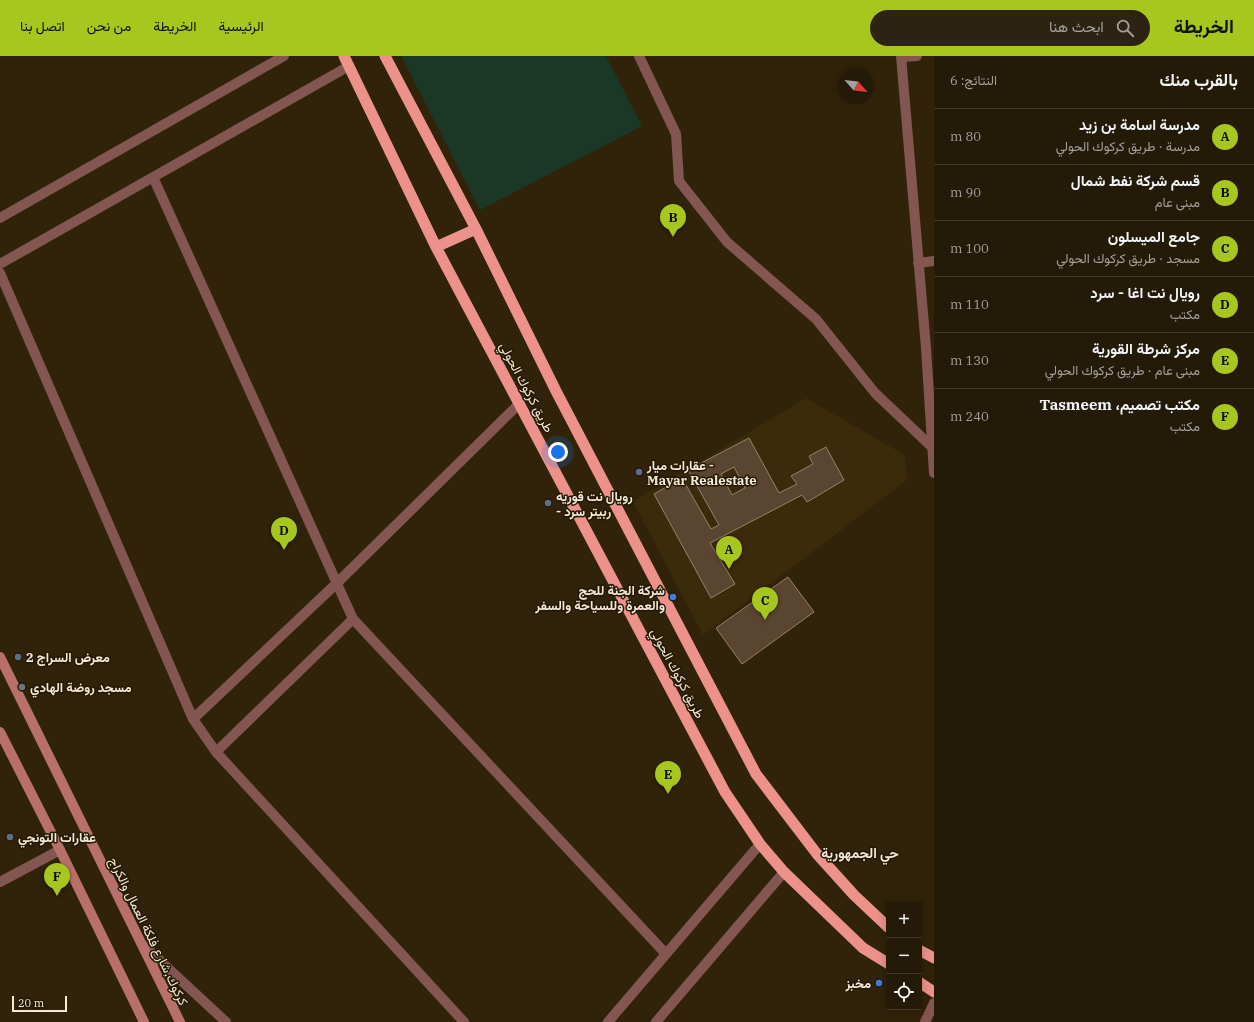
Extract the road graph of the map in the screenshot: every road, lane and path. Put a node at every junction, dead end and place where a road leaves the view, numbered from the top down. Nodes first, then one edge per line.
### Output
1 (284, 56) edge
2 (385, 56) edge
3 (639, 56) edge
4 (917, 56) edge
5 (902, 57) edge
6 (347, 61) edge
7 (153, 177) junction
8 (0, 218) edge
9 (476, 229) junction
10 (436, 247) junction
11 (934, 261) edge
12 (918, 263) junction
13 (0, 264) edge
14 (0, 273) edge
15 (520, 402) junction
16 (932, 447) junction
17 (934, 473) edge
18 (337, 583) junction
19 (353, 619) junction
20 (0, 657) edge
21 (193, 719) junction
22 (0, 732) edge
23 (216, 752) junction
24 (760, 844) junction
25 (60, 850) junction
26 (784, 872) junction
27 (0, 882) edge
28 (886, 925) edge
29 (141, 943) junction
30 (922, 952) edge
31 (666, 954) junction
32 (934, 958) edge
33 (886, 962) edge
34 (922, 984) edge
35 (934, 992) edge
36 (934, 1003) edge
37 (144, 1022) edge
38 (180, 1022) edge
39 (226, 1022) edge
40 (464, 1022) edge
41 (608, 1022) edge
42 (656, 1022) edge
43 (925, 1022) edge

1 - 8 street
2 - 9 highway, طريق كركوك الحولي
3 - 16 street
4 - 5 street
5 - 12 street
6 - 7 street
6 - 10 highway, طريق كركوك الحولي
7 - 13 street
7 - 18 street
9 - 10 highway
9 - 28 highway, طريق كركوك الحولي
10 - 15 highway, طريق كركوك الحولي
11 - 12 street
12 - 16 street
14 - 21 street
15 - 18 street
15 - 24 highway, طريق كركوك الحولي
16 - 17 street
18 - 19 street
18 - 21 street
19 - 23 street
19 - 31 street
20 - 29 main road, كركوك,شارع فلكة العمال والكراج
21 - 23 street
22 - 25 main road
23 - 40 street
24 - 26 highway, طريق كركوك الحولي
24 - 31 street
25 - 27 street
25 - 37 main road
26 - 33 highway, طريق كركوك الحولي
26 - 42 street
29 - 38 main road, كركوك,شارع فلكة العمال والكراج
29 - 39 street
30 - 32 highway
31 - 41 street
34 - 35 highway
36 - 43 street

